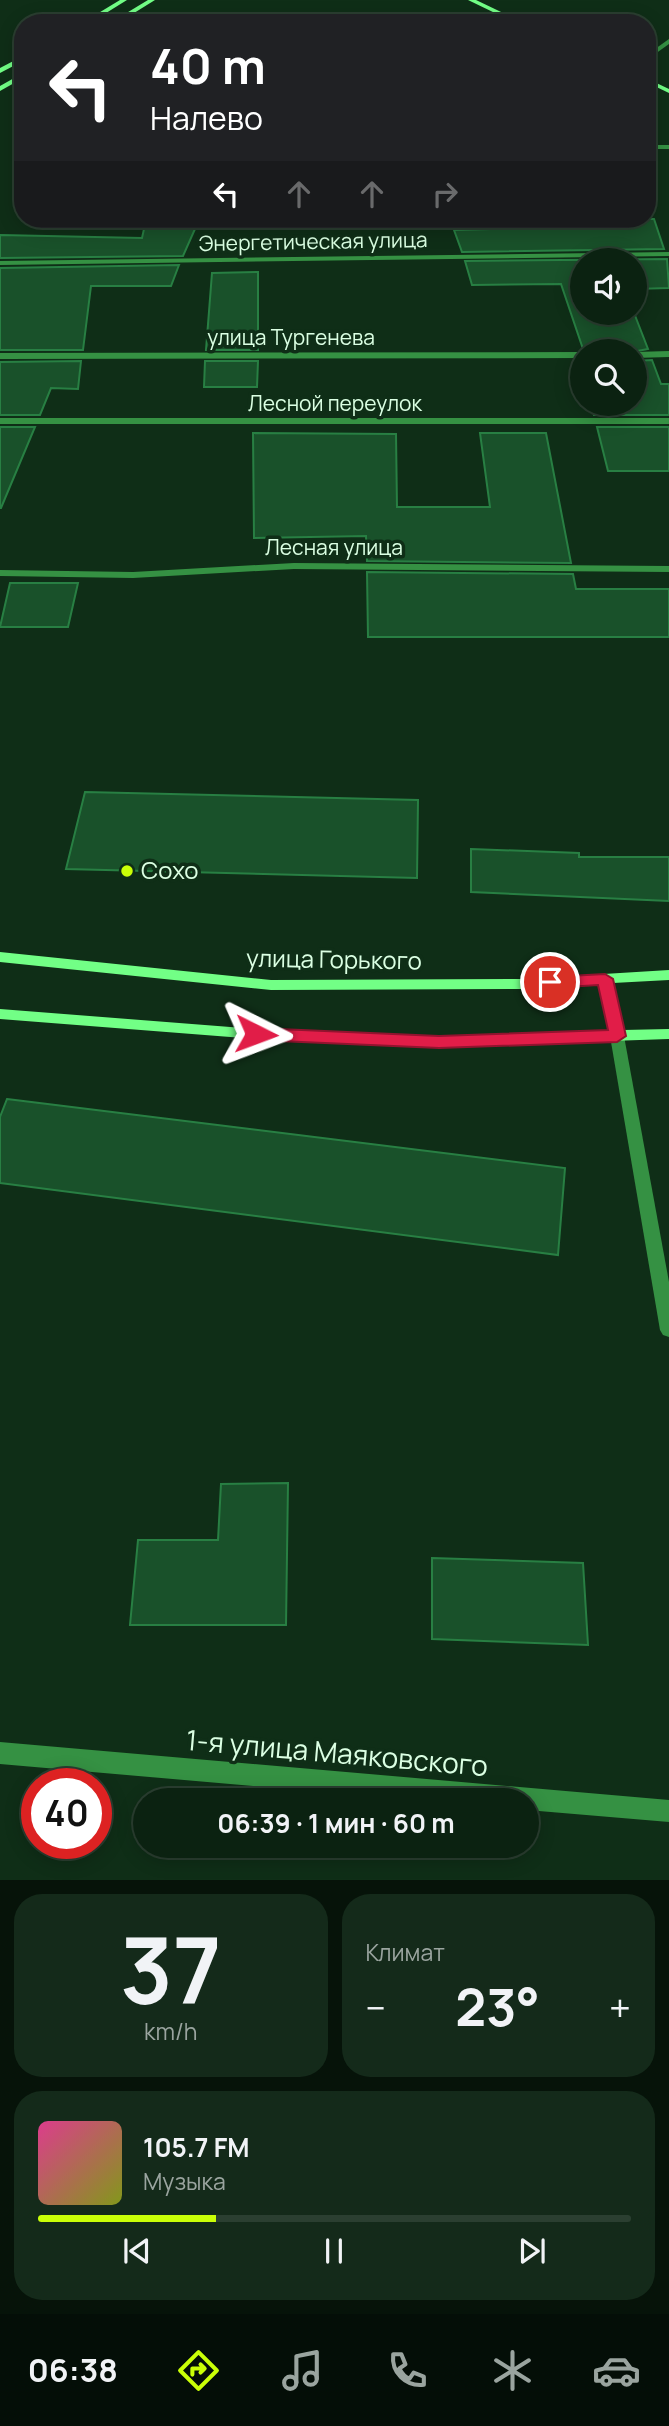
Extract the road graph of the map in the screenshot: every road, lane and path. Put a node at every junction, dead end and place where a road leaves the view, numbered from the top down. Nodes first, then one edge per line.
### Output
1 (124, 0) edge
2 (152, 0) edge
3 (471, 0) edge
4 (100, 14) edge
5 (128, 14) edge
6 (501, 14) edge
7 (669, 254) edge
8 (0, 263) edge
9 (669, 354) edge
10 (570, 355) edge
11 (647, 355) edge
12 (0, 356) edge
13 (0, 421) edge
14 (669, 421) edge
15 (669, 569) edge
16 (0, 573) edge
17 (0, 957) edge
18 (669, 975) edge
19 (605, 979) junction
20 (0, 1014) edge
21 (669, 1034) edge
22 (617, 1036) junction
23 (669, 1330) edge
24 (0, 1753) edge
25 (669, 1811) edge

1 - 4 street
2 - 5 street
3 - 6 street
7 - 8 street, Энергетическая улица
9 - 11 street
10 - 12 street, улица Тургенева
13 - 14 street, Лесной переулок
15 - 16 street, Лесная улица
17 - 19 street, улица Горького
18 - 19 street, улица Горького
19 - 22 street
20 - 22 street
21 - 22 street
22 - 23 street
24 - 25 street, 1-я улица Маяковского

